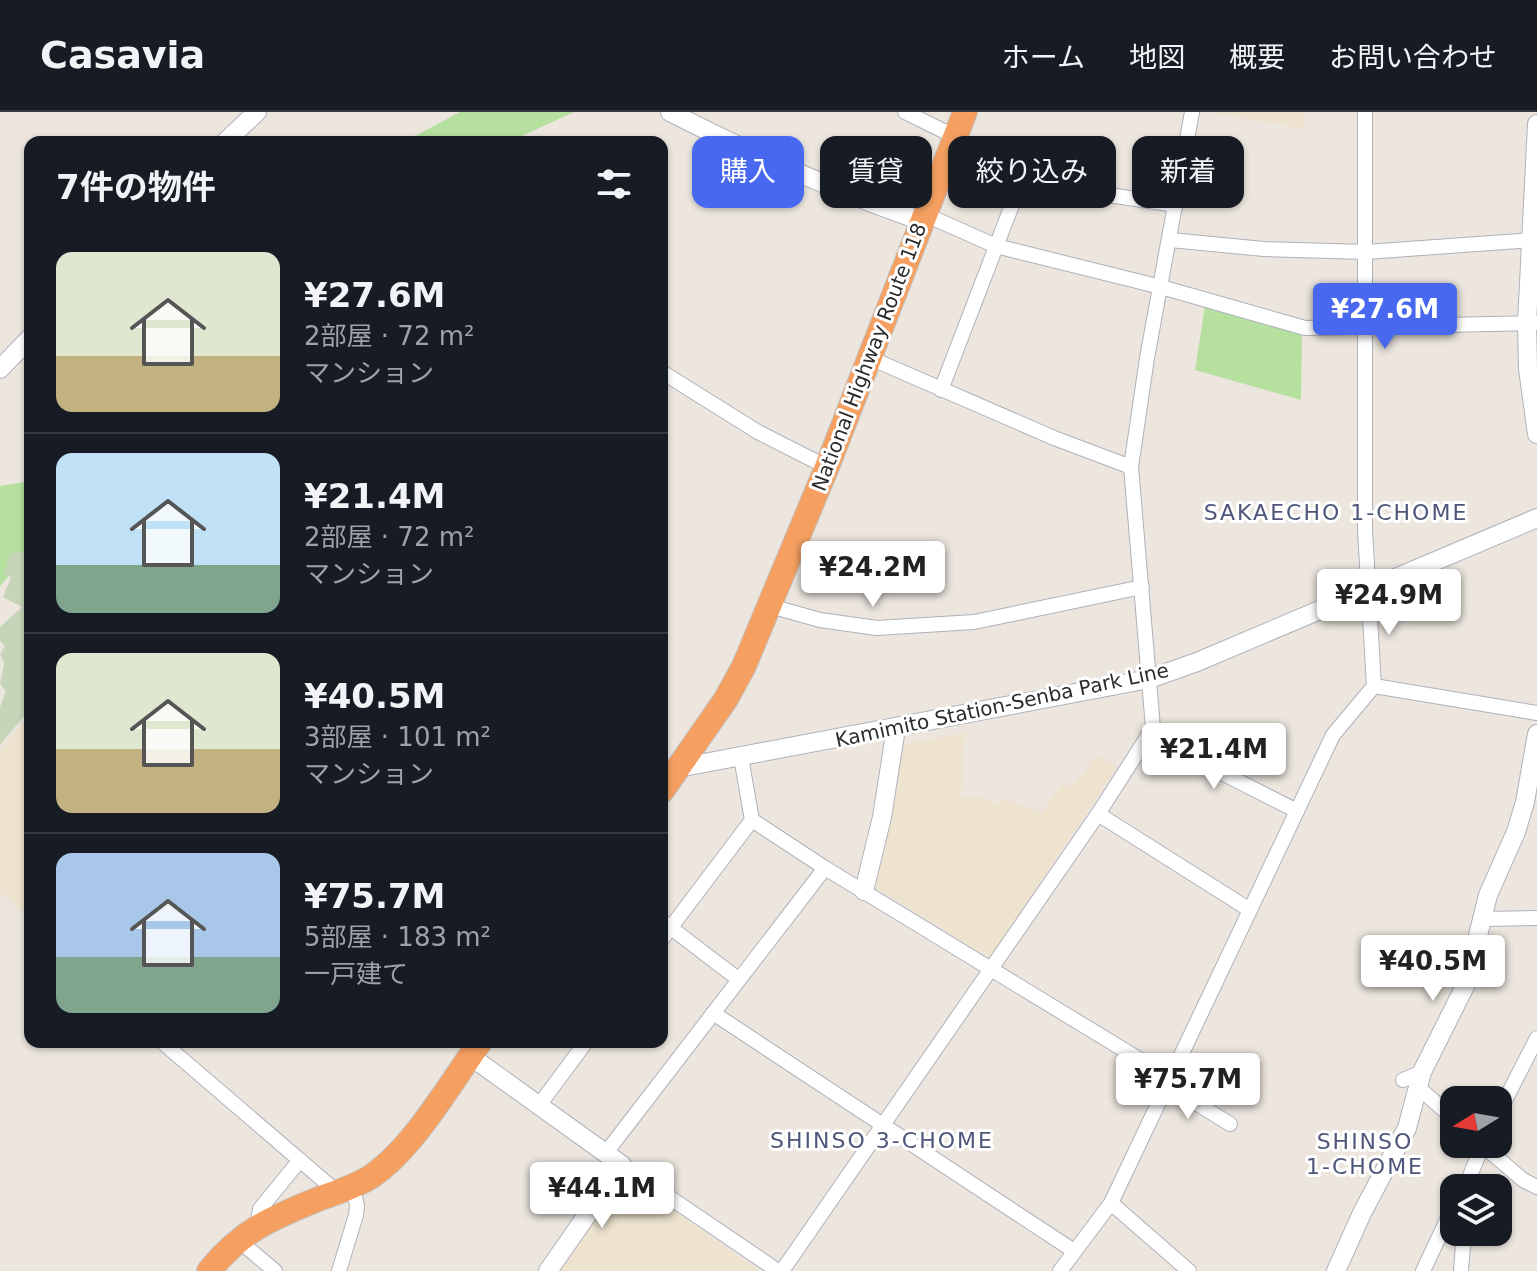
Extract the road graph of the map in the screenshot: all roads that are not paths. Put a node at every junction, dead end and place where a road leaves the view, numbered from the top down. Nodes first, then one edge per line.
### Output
1 (257, 112) edge
2 (670, 112) edge
3 (905, 112) edge
4 (965, 112) edge
5 (1192, 112) edge
6 (1365, 112) edge
7 (1537, 124) edge
8 (231, 136) edge
9 (956, 136) edge
10 (1188, 136) edge
11 (948, 140) edge
12 (948, 156) edge
13 (1536, 158) edge
14 (1011, 208) edge
15 (1175, 208) edge
16 (924, 218) junction
17 (1170, 240) junction
18 (1532, 240) junction
19 (996, 246) junction
20 (1366, 252) junction
21 (1161, 287) junction
22 (1532, 323) edge
23 (1366, 326) junction
24 (24, 344) edge
25 (870, 358) junction
26 (0, 369) edge
27 (668, 376) edge
28 (941, 390) junction
29 (1537, 434) edge
30 (827, 467) junction
31 (1131, 467) junction
32 (1537, 518) edge
33 (1142, 587) junction
34 (1368, 589) junction
35 (770, 606) junction
36 (1149, 679) junction
37 (1374, 686) junction
38 (1537, 713) edge
39 (896, 728) junction
40 (1537, 734) edge
41 (1149, 736) junction
42 (741, 757) junction
43 (678, 768) junction
44 (668, 782) edge
45 (1297, 811) junction
46 (1098, 814) junction
47 (752, 820) junction
48 (825, 868) junction
49 (864, 891) junction
50 (1250, 910) junction
51 (1537, 918) edge
52 (1480, 919) junction
53 (668, 925) edge
54 (668, 931) edge
55 (992, 969) junction
56 (738, 979) junction
57 (713, 1013) junction
58 (1537, 1038) edge
59 (169, 1048) edge
60 (582, 1048) edge
61 (475, 1049) edge
62 (1415, 1080) junction
63 (1168, 1082) junction
64 (1512, 1087) edge
65 (540, 1104) junction
66 (1440, 1105) edge
67 (1230, 1124) dead end
68 (884, 1126) junction
69 (605, 1154) junction
70 (1498, 1158) edge
71 (300, 1160) junction
72 (622, 1165) junction
73 (1537, 1187) edge
74 (344, 1189) junction
75 (1111, 1203) junction
76 (248, 1233) junction
77 (1440, 1235) edge
78 (1463, 1246) edge
79 (1074, 1251) junction
80 (209, 1271) edge
81 (275, 1271) edge
82 (339, 1271) edge
83 (548, 1271) edge
84 (780, 1271) edge
85 (1060, 1271) edge
86 (1189, 1271) edge
87 (1336, 1271) edge
88 (1423, 1271) edge
89 (1461, 1271) edge

1 - 8 street
2 - 16 street
3 - 11 street
4 - 9 highway, National Highway Route 118
5 - 10 street
6 - 20 street
7 - 13 street
12 - 16 highway, National Highway Route 118
13 - 18 street
14 - 19 street
15 - 17 street
16 - 19 street
16 - 25 highway, National Highway Route 118
17 - 20 street
17 - 21 street
18 - 20 street
18 - 22 street
19 - 21 street
19 - 28 street
20 - 23 street
21 - 23 street
21 - 31 street
22 - 23 street
22 - 29 street
23 - 34 street
24 - 26 street
25 - 28 street
25 - 30 highway, National Highway Route 118
27 - 30 street
28 - 31 street
30 - 35 highway, National Highway Route 118
31 - 33 street
32 - 34 street, Kamimito Station-Senba Park Line
33 - 35 street
33 - 36 street
34 - 36 street, Kamimito Station-Senba Park Line
34 - 37 street
35 - 43 highway, National Highway Route 118
36 - 39 street, Kamimito Station-Senba Park Line
36 - 41 street
37 - 38 street
37 - 45 street
39 - 42 street, Kamimito Station-Senba Park Line
39 - 49 street
40 - 52 street
41 - 45 street
41 - 46 street
42 - 43 street, Kamimito Station-Senba Park Line
42 - 47 street
43 - 44 highway, National Highway Route 118
45 - 50 street
46 - 50 street
46 - 55 street
47 - 48 street
47 - 53 street
48 - 49 street
48 - 56 street
49 - 55 street
50 - 63 street
51 - 52 street
52 - 62 street
54 - 56 street
55 - 63 street
55 - 68 street
56 - 57 street
57 - 68 street
57 - 69 street
58 - 64 street
59 - 71 street
60 - 65 street
61 - 65 street
61 - 74 highway
62 - 66 street
62 - 87 street
63 - 67 street
63 - 75 street
65 - 69 street
68 - 79 street
68 - 84 street
69 - 72 street
70 - 73 street
71 - 74 street
71 - 76 street
72 - 83 street
72 - 84 street
74 - 76 highway
74 - 82 street
75 - 79 street
75 - 86 street
76 - 80 highway
76 - 81 street
77 - 88 street
78 - 89 street
79 - 85 street

